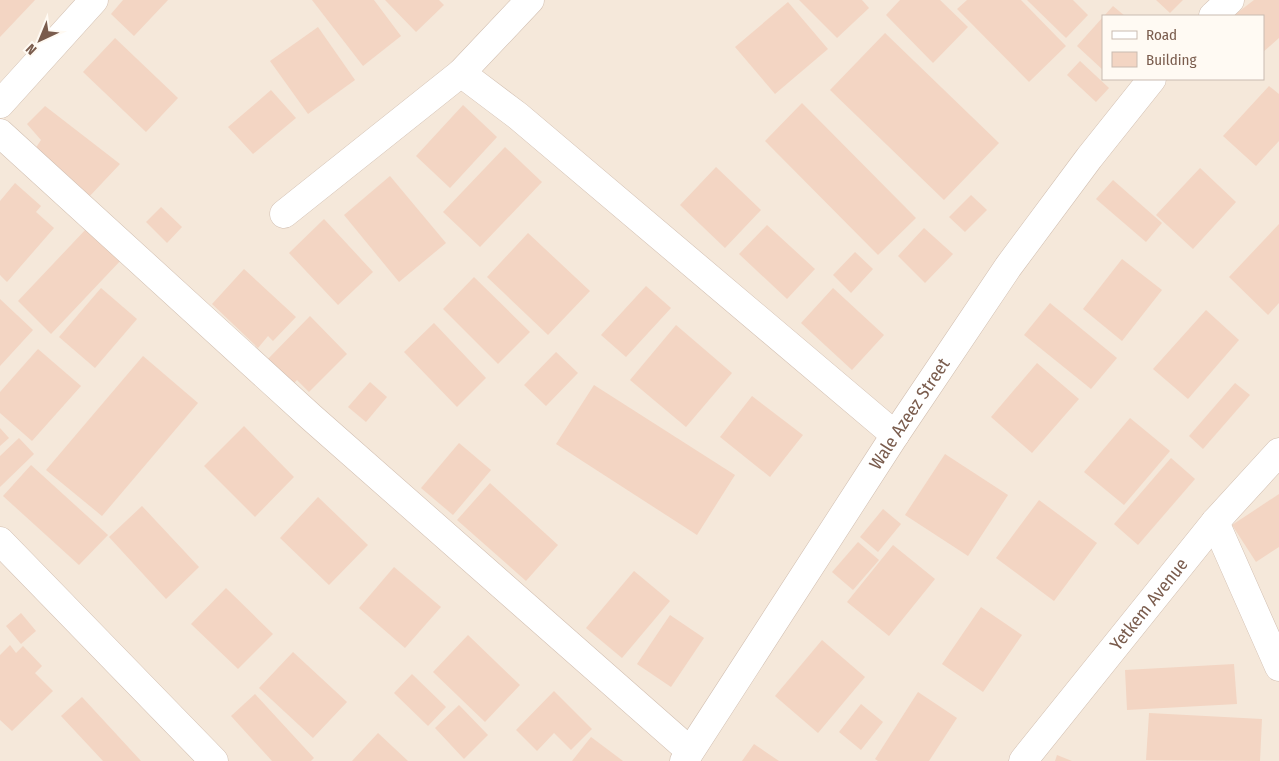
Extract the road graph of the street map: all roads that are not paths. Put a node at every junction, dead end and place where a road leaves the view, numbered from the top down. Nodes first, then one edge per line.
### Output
1 (94, 0) edge
2 (530, 0) edge
3 (1230, 0) edge
4 (1214, 15) edge
5 (461, 73) junction
6 (1151, 80) edge
7 (0, 104) edge
8 (0, 133) edge
9 (284, 214) dead end
10 (895, 436) junction
11 (1279, 452) edge
12 (1215, 522) junction
13 (0, 542) edge
14 (1279, 666) edge
15 (687, 756) edge
16 (214, 761) edge
17 (1023, 761) edge

1 - 7 street
2 - 5 street
3 - 4 street
5 - 9 street
5 - 10 street
6 - 10 street, Wale Azeez Street
8 - 15 street
10 - 15 street, Wale Azeez Street
11 - 12 street, Yetkem Avenue
12 - 14 street
12 - 17 street, Yetkem Avenue
13 - 16 street

